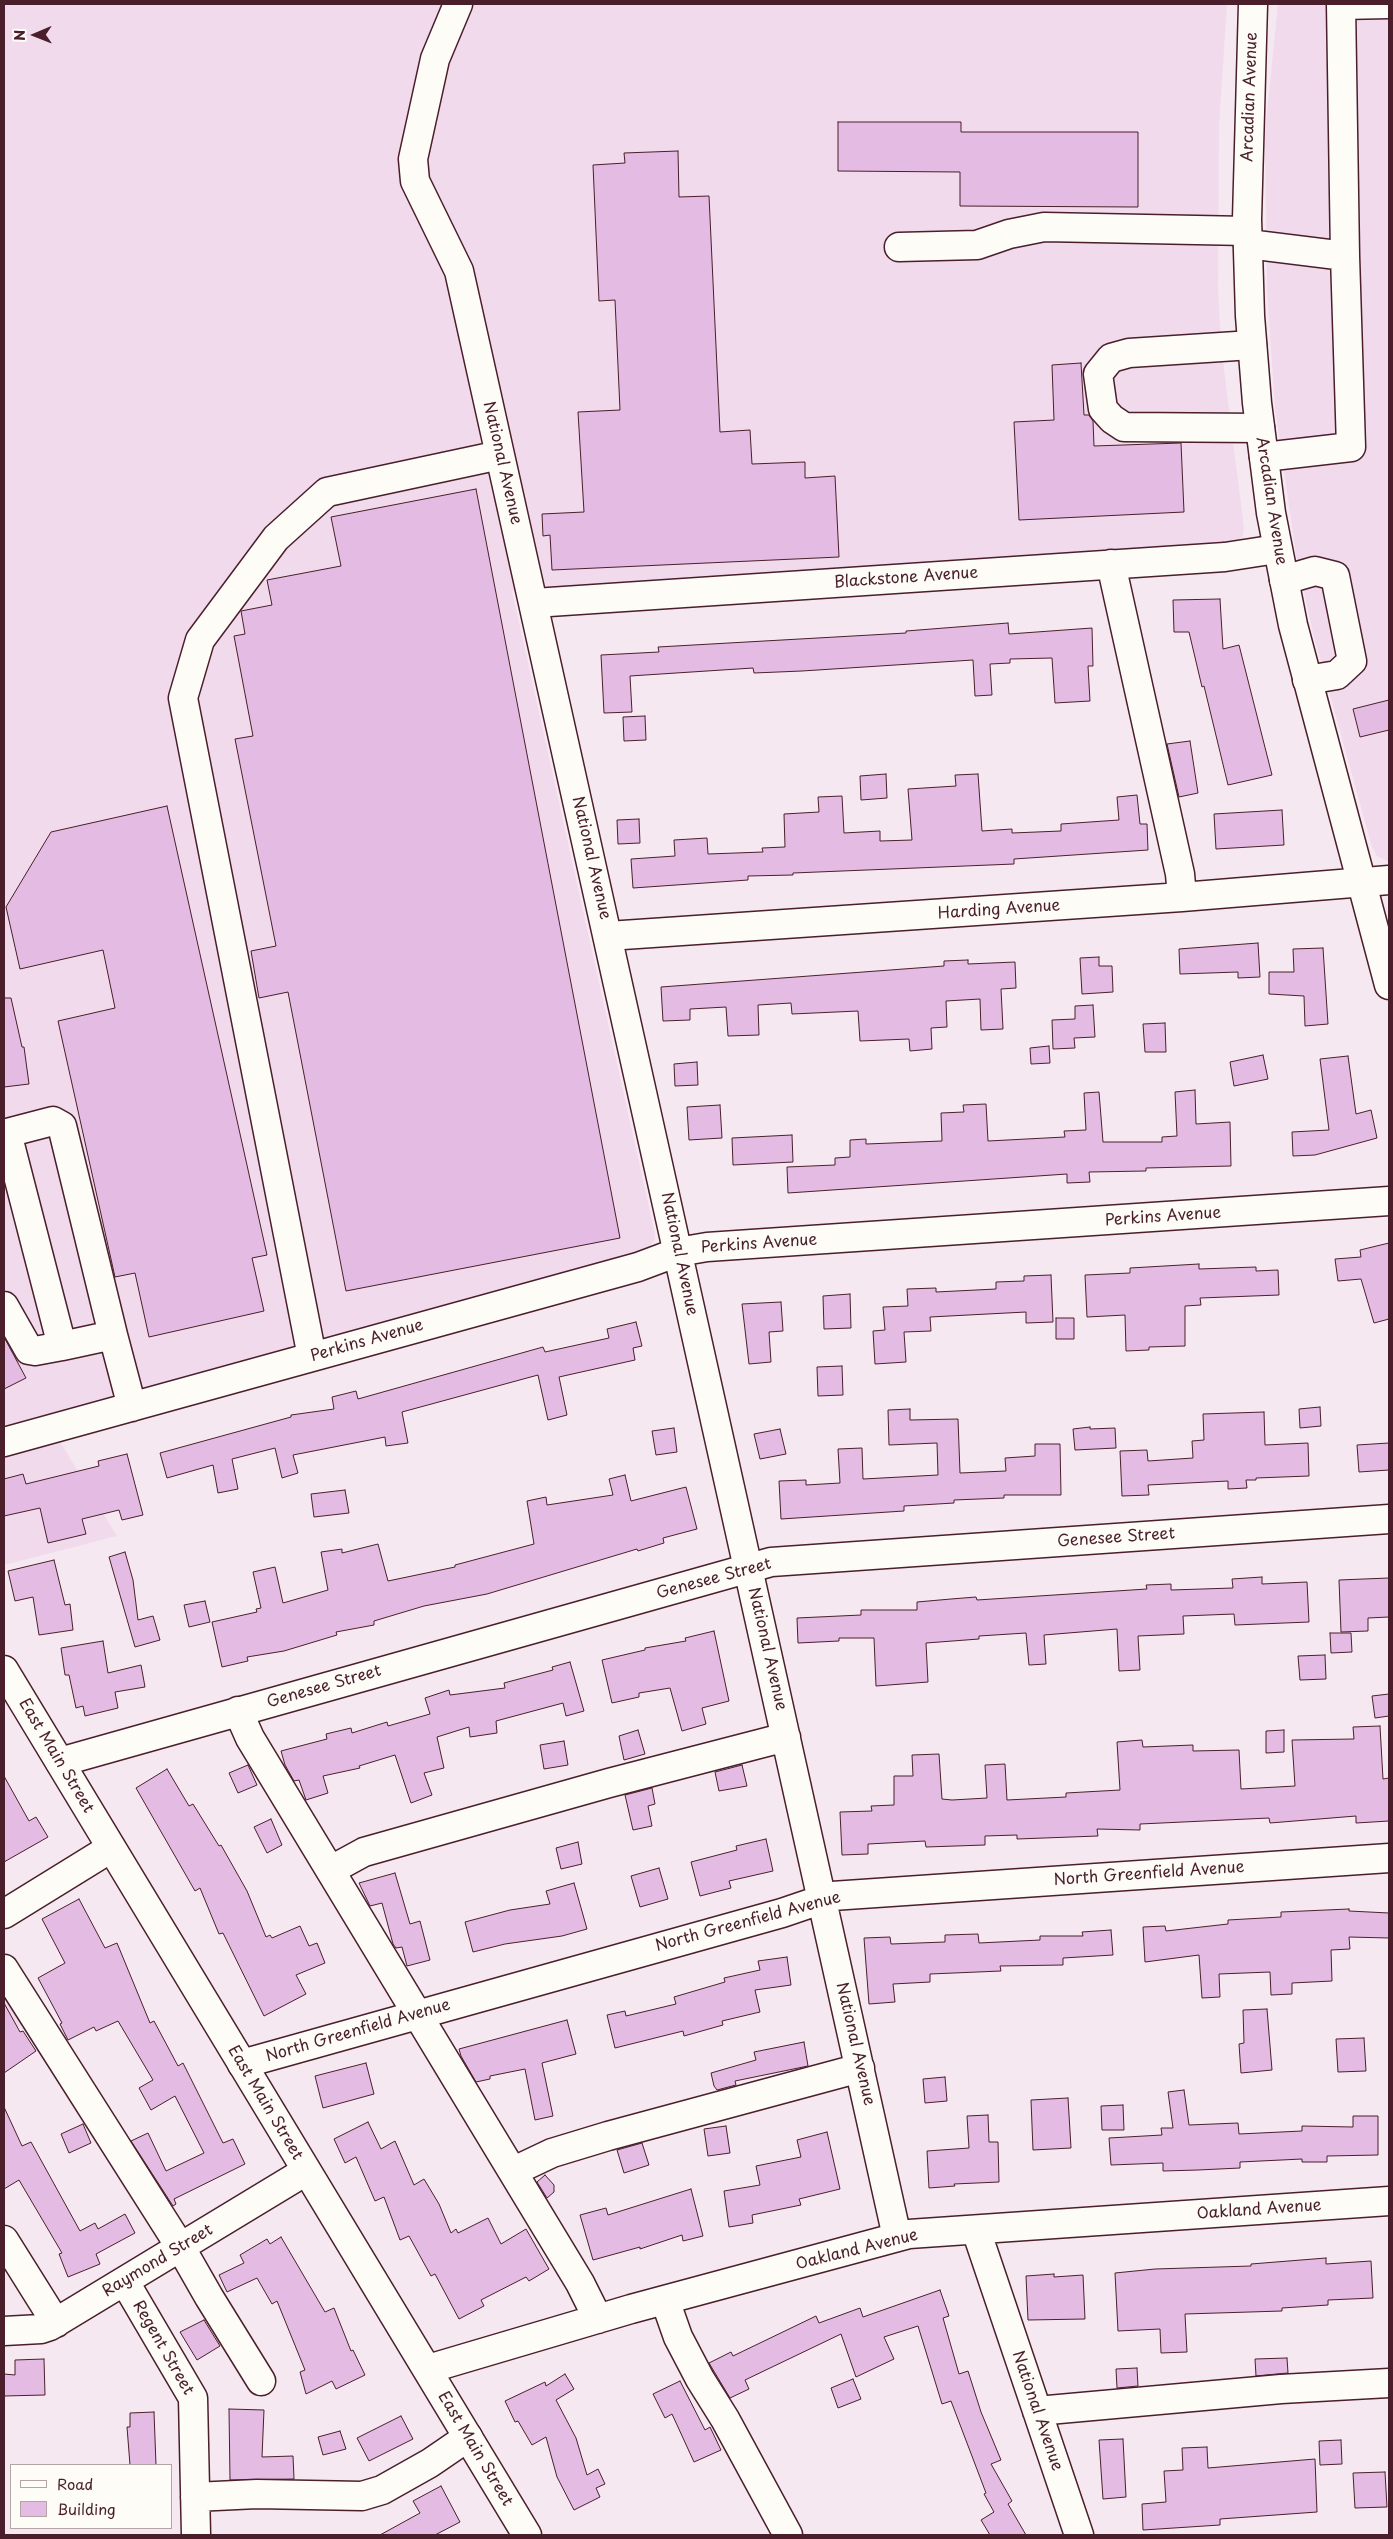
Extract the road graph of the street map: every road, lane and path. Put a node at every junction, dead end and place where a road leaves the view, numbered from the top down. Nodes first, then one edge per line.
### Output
1 (458, 4) edge
2 (1253, 4) edge
3 (1359, 4) edge
4 (1247, 237) junction
5 (899, 247) dead end
6 (1345, 256) junction
7 (1252, 345) junction
8 (1260, 428) junction
9 (500, 455) junction
10 (1264, 457) junction
11 (1277, 549) junction
12 (1111, 564) junction
13 (1284, 580) junction
14 (534, 603) junction
15 (1307, 680) junction
16 (1389, 880) edge
17 (1362, 882) junction
18 (1182, 897) junction
19 (608, 936) junction
20 (1389, 985) edge
21 (6, 1133) edge
22 (1389, 1201) edge
23 (678, 1252) junction
24 (4, 1306) edge
25 (113, 1335) junction
26 (62, 1346) junction
27 (312, 1357) junction
28 (132, 1407) junction
29 (4, 1442) edge
30 (1389, 1519) edge
31 (748, 1567) junction
32 (4, 1670) edge
33 (238, 1711) junction
34 (786, 1738) junction
35 (60, 1762) junction
36 (111, 1848) junction
37 (1389, 1858) edge
38 (331, 1870) junction
39 (823, 1899) junction
40 (4, 1914) edge
41 (4, 1969) edge
42 (418, 2013) junction
43 (242, 2064) junction
44 (860, 2068) junction
45 (306, 2171) junction
46 (514, 2171) junction
47 (1389, 2201) edge
48 (976, 2230) junction
49 (897, 2237) junction
50 (4, 2240) edge
51 (181, 2248) junction
52 (125, 2282) junction
53 (665, 2300) junction
54 (598, 2319) junction
55 (56, 2323) junction
56 (4, 2331) edge
57 (428, 2369) junction
58 (261, 2381) dead end
59 (1389, 2383) edge
60 (1037, 2411) junction
61 (468, 2437) junction
62 (195, 2497) junction
63 (196, 2535) edge
64 (526, 2535) edge
65 (788, 2535) edge
66 (1079, 2535) edge

1 - 9 street, National Avenue
2 - 4 street, Arcadian Avenue
3 - 6 street
4 - 5 street
4 - 6 street
4 - 7 street, Arcadian Avenue
6 - 10 street
7 - 8 street, Arcadian Avenue
7 - 8 street
8 - 10 street, Arcadian Avenue
9 - 14 street, National Avenue
9 - 27 street
10 - 11 street, Arcadian Avenue
11 - 12 street, Blackstone Avenue
11 - 13 street, Arcadian Avenue
12 - 14 street, Blackstone Avenue
12 - 18 street
13 - 15 street, Arcadian Avenue
13 - 15 street
14 - 19 street, National Avenue
15 - 17 street, Arcadian Avenue
16 - 17 street, Harding Avenue
17 - 18 street, Harding Avenue
17 - 20 street, Arcadian Avenue
18 - 19 street, Harding Avenue
19 - 23 street, National Avenue
21 - 25 street
21 - 26 street
22 - 23 street, Perkins Avenue
23 - 27 street, Perkins Avenue
23 - 31 street, National Avenue
24 - 26 street
25 - 26 street
25 - 28 street
27 - 28 street, Perkins Avenue
28 - 29 street, Perkins Avenue
30 - 31 street, Genesee Street
31 - 33 street, Genesee Street
31 - 34 street, National Avenue
32 - 35 street, East Main Street
33 - 35 street, Genesee Street
33 - 38 street
34 - 38 street
34 - 39 street, National Avenue
35 - 36 street, East Main Street
36 - 40 street
36 - 43 street, East Main Street
37 - 39 street, North Greenfield Avenue
38 - 42 street
39 - 42 street, North Greenfield Avenue
39 - 44 street, National Avenue
41 - 51 street
42 - 43 street, North Greenfield Avenue
42 - 46 street
43 - 45 street, East Main Street
44 - 46 street
44 - 49 street, National Avenue
45 - 51 street, Raymond Street
45 - 57 street, East Main Street
46 - 54 street
47 - 48 street, Oakland Avenue
48 - 49 street, Oakland Avenue
48 - 60 street, National Avenue
49 - 53 street, Oakland Avenue
50 - 55 street
51 - 52 street, Raymond Street
51 - 58 street
52 - 55 street, Raymond Street
52 - 62 street, Regent Street
53 - 54 street, Oakland Avenue
53 - 65 street
54 - 57 street, Oakland Avenue
55 - 56 street, Raymond Street
57 - 61 street, East Main Street
59 - 60 street
60 - 66 street, National Avenue
61 - 62 street
61 - 64 street, East Main Street
62 - 63 street, Regent Street

